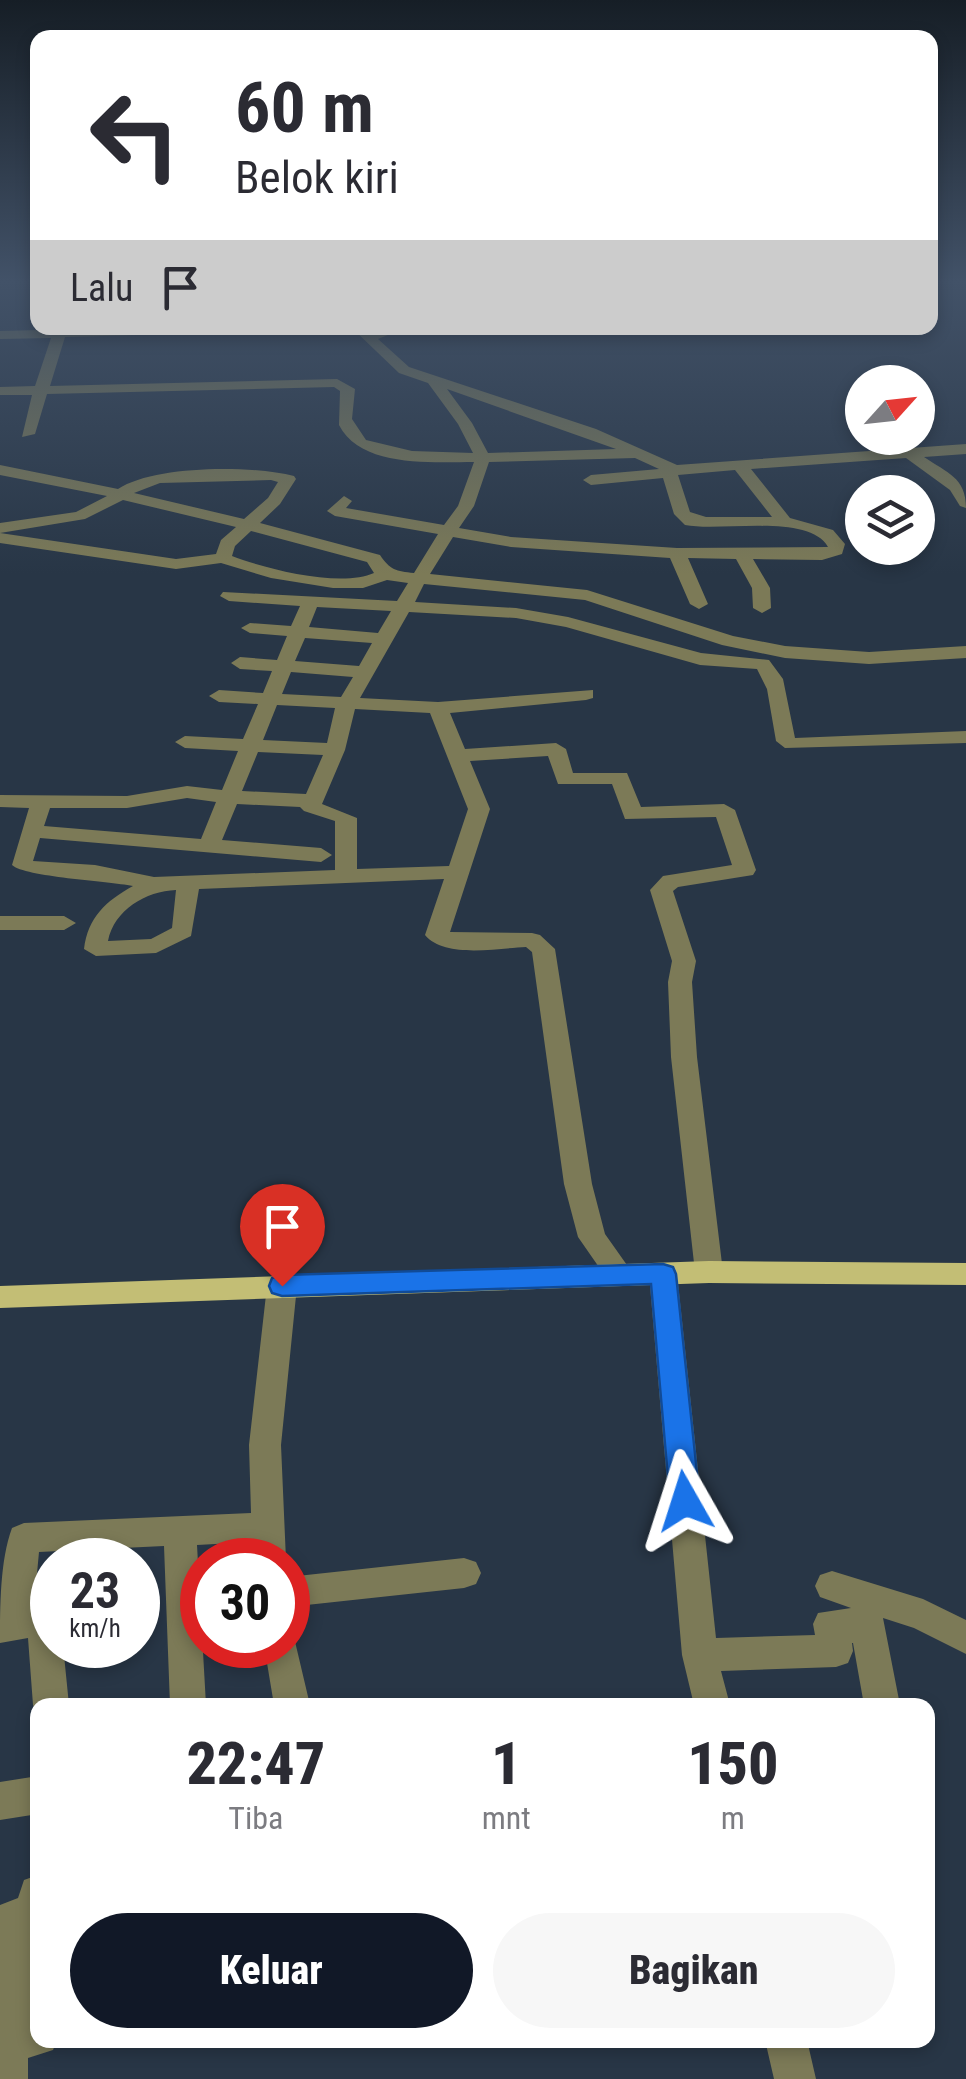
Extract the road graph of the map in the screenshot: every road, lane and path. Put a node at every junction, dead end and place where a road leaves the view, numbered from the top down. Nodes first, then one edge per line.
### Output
1 (44, 380) edge
2 (433, 380) joint
3 (0, 391) edge
4 (40, 391) junction
5 (27, 434) dead end
6 (966, 449) edge
7 (935, 452) edge
8 (638, 453) junction
9 (896, 455) edge
10 (911, 455) edge
11 (484, 458) junction
12 (740, 466) junction
13 (0, 470) edge
14 (671, 471) junction
15 (590, 480) dead end
16 (119, 495) junction
17 (344, 502) dead end
18 (966, 503) edge
19 (784, 520) junction
20 (244, 525) junction
21 (0, 528) edge
22 (448, 531) junction
23 (0, 538) edge
24 (677, 553) junction
25 (742, 554) junction
26 (223, 558) junction
27 (384, 574) junction
28 (422, 578) junction
29 (230, 596) dead end
30 (310, 603) junction
31 (700, 604) dead end
32 (404, 607) junction
33 (762, 608) dead end
34 (250, 628) dead end
35 (297, 633) junction
36 (384, 638) junction
37 (966, 652) edge
38 (240, 663) dead end
39 (284, 668) junction
40 (364, 672) junction
41 (586, 694) dead end
42 (219, 696) dead end
43 (273, 699) junction
44 (346, 705) junction
45 (438, 708) junction
46 (966, 737) edge
47 (186, 742) dead end
48 (248, 746) junction
49 (335, 750) junction
50 (458, 756) junction
51 (230, 797) junction
52 (0, 801) edge
53 (42, 801) junction
54 (312, 801) junction
55 (32, 831) junction
56 (209, 846) junction
57 (321, 855) dead end
58 (459, 872) junction
59 (348, 877) junction
60 (154, 884) junction
61 (188, 884) junction
62 (64, 923) dead end
63 (0, 924) edge
64 (709, 1272) junction
65 (663, 1274) junction
66 (966, 1274) edge
67 (620, 1275) junction
68 (282, 1286) junction
69 (0, 1297) edge
70 (180, 1531) junction
71 (227, 1538) edge
72 (268, 1538) edge
73 (464, 1572) dead end
74 (310, 1590) edge
75 (854, 1603) junction
76 (7, 1625) edge
77 (966, 1638) edge
78 (700, 1655) junction
79 (285, 1668) edge
80 (50, 1698) edge
81 (188, 1698) edge
82 (291, 1698) edge
83 (710, 1698) edge
84 (880, 1698) edge
85 (30, 1797) edge
86 (0, 1801) edge
87 (30, 1915) edge
88 (788, 2048) edge
89 (20, 2052) edge
90 (795, 2079) edge

1 - 4 street
2 - 8 street
2 - 11 street
3 - 4 street
4 - 5 street
4 - 11 street
6 - 7 street
8 - 11 street
8 - 14 street
9 - 12 street
10 - 18 street
11 - 22 street
12 - 14 street
12 - 19 street
13 - 16 street
14 - 15 street
14 - 19 street
16 - 20 street
16 - 20 street
16 - 21 street
17 - 22 street
19 - 25 street
20 - 26 street
20 - 27 street
22 - 24 street
22 - 28 street
23 - 26 street
24 - 25 street
24 - 31 street
25 - 33 street
26 - 27 street
27 - 28 street
28 - 32 street
28 - 37 street
29 - 30 street
30 - 32 street
30 - 35 street
32 - 36 street
32 - 46 street
34 - 35 street
35 - 36 street
35 - 39 street
36 - 40 street
38 - 39 street
39 - 40 street
39 - 43 street
40 - 44 street
41 - 45 street
42 - 43 street
43 - 44 street
43 - 48 street
44 - 45 street
44 - 49 street
45 - 50 street
47 - 48 street
48 - 49 street
48 - 51 street
49 - 54 street
50 - 58 street
50 - 64 street
51 - 53 street
51 - 54 street
51 - 56 street
52 - 53 street
53 - 55 street
54 - 59 street
55 - 56 street
55 - 60 street
56 - 57 street
58 - 59 street
58 - 67 street
59 - 61 street
60 - 61 street
60 - 61 street
62 - 63 street
64 - 65 main road
64 - 66 main road
65 - 67 main road
65 - 78 street
67 - 68 main road
68 - 69 main road
68 - 72 street
70 - 71 street
70 - 76 street
70 - 81 street
73 - 74 street
75 - 77 street
75 - 78 street
75 - 84 street
76 - 80 street
78 - 83 street
79 - 82 street
85 - 86 street
87 - 89 street
88 - 90 street

